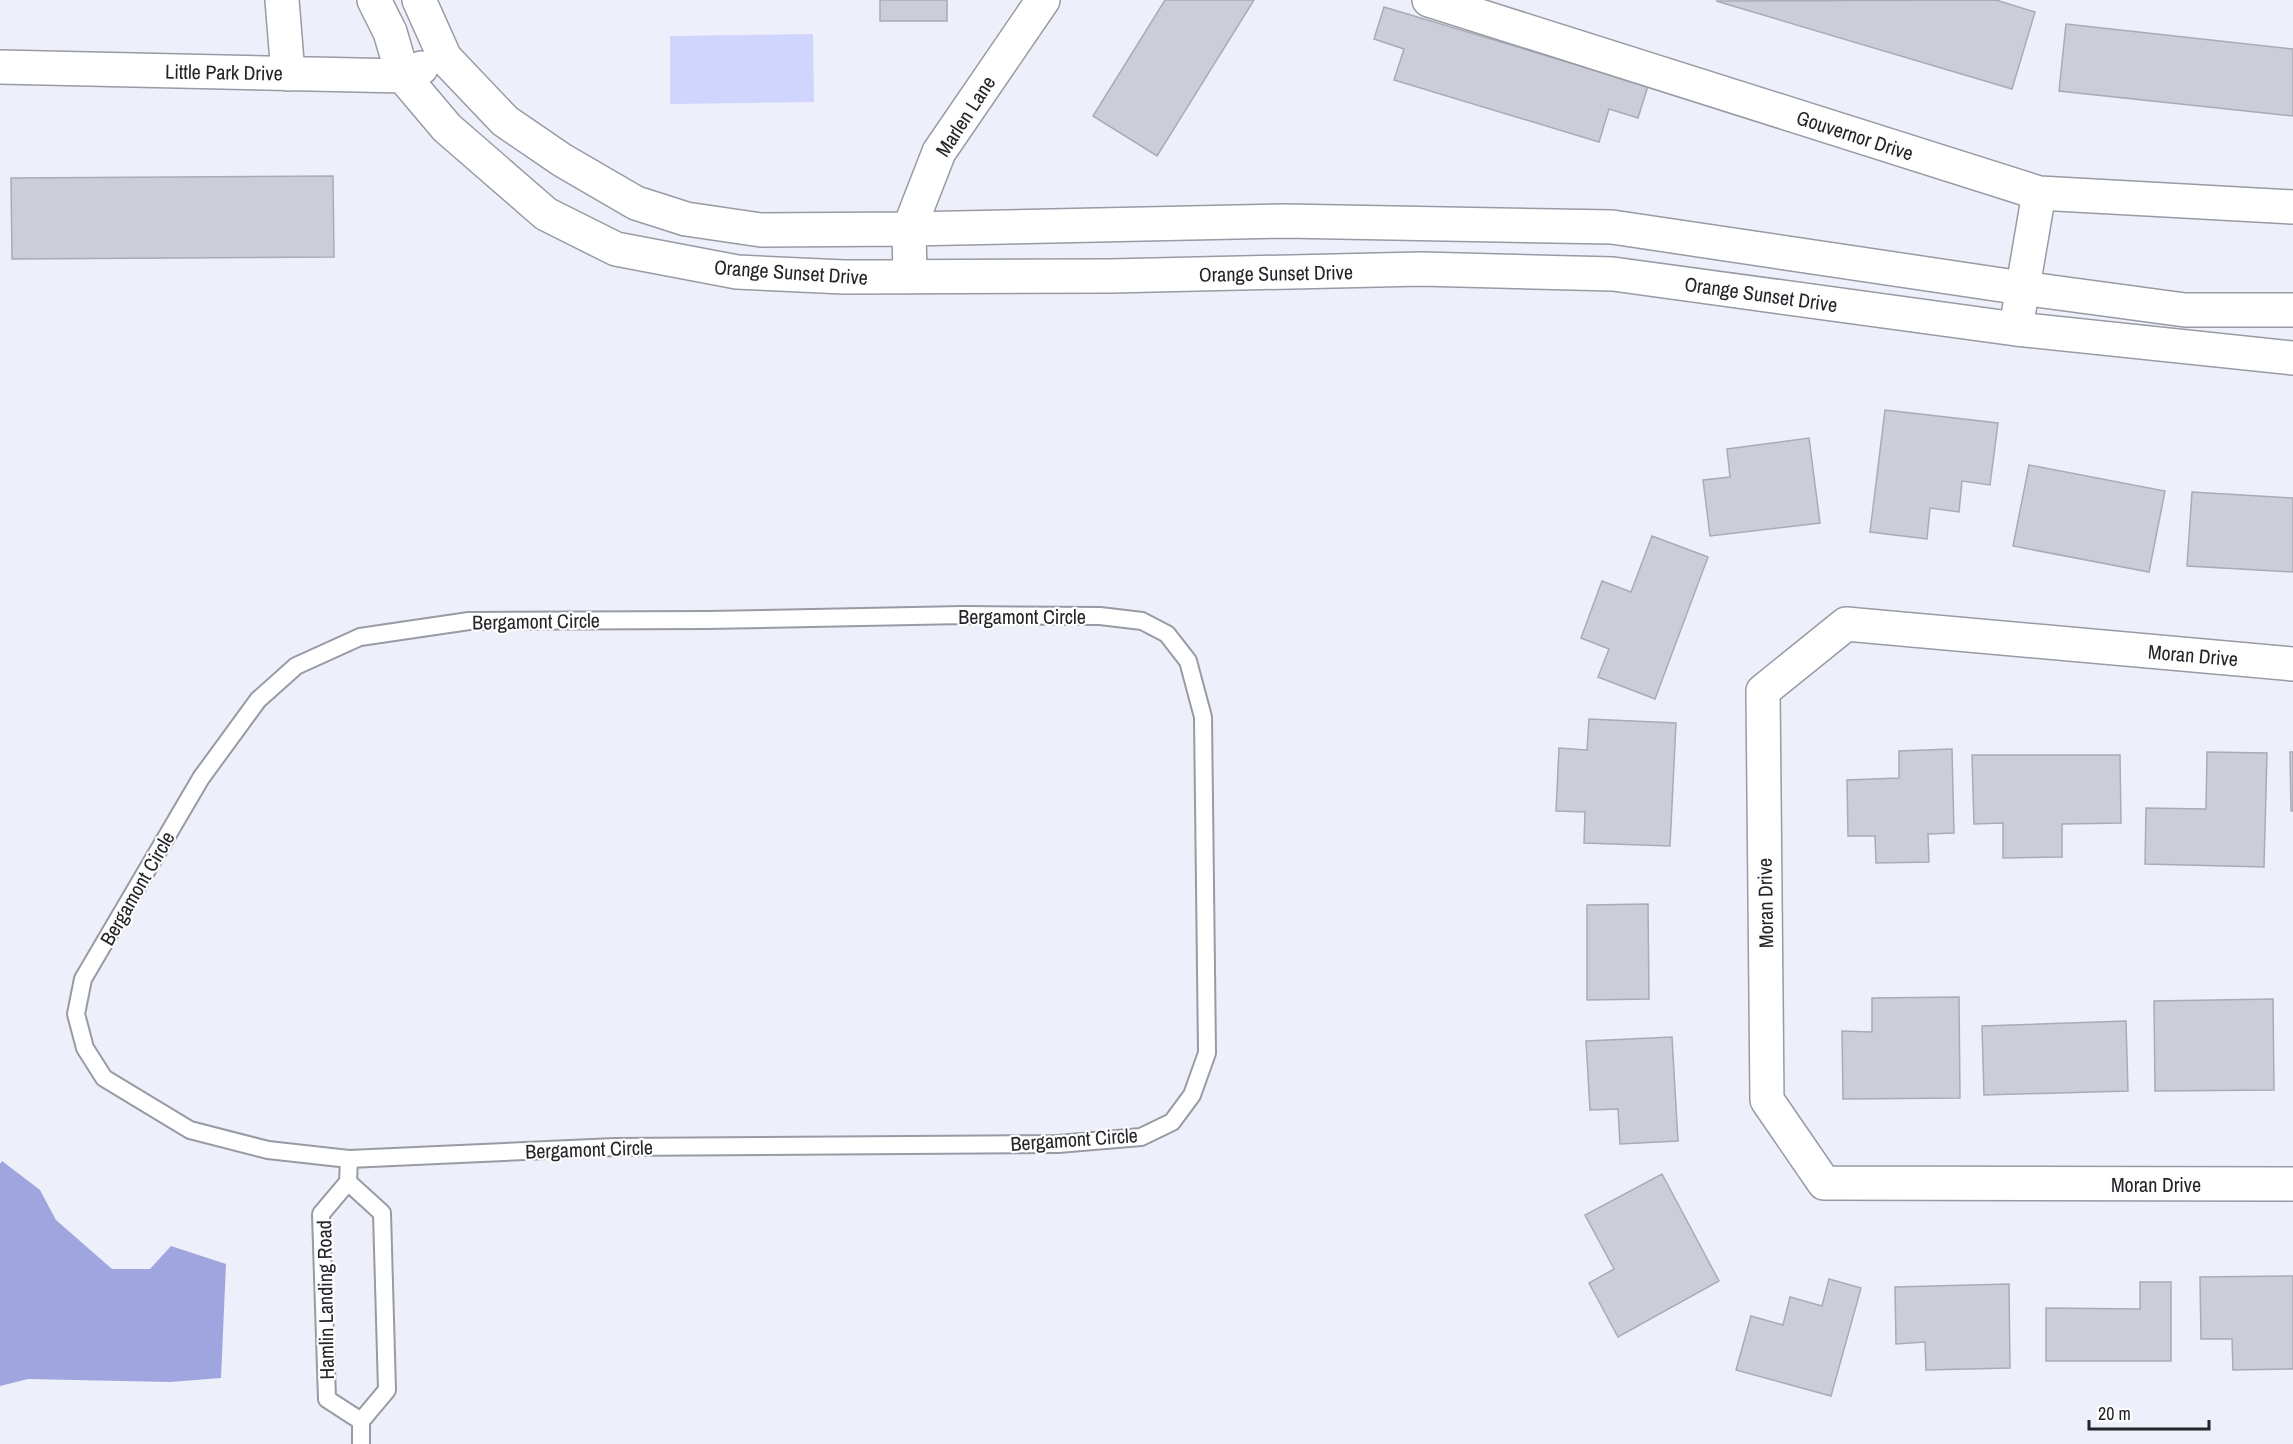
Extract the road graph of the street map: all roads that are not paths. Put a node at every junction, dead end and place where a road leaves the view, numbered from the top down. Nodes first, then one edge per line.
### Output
1 (282, 0) edge
2 (375, 0) edge
3 (419, 0) edge
4 (1043, 0) edge
5 (1429, 0) edge
6 (445, 58) junction
7 (0, 67) edge
8 (288, 74) junction
9 (403, 76) junction
10 (2039, 193) junction
11 (2293, 207) edge
12 (909, 229) junction
13 (909, 277) junction
14 (2022, 288) junction
15 (2293, 310) edge
16 (2016, 329) junction
17 (2293, 358) edge
18 (2293, 664) edge
19 (349, 1159) junction
20 (348, 1182) junction
21 (2293, 1184) edge
22 (361, 1421) junction
23 (361, 1444) edge

1 - 8 street
2 - 9 street, Orange Sunset Drive
3 - 6 street, Orange Sunset Drive
4 - 12 street, Marlen Lane
5 - 10 street, Gouvernor Drive
6 - 9 street, Little Park Drive
6 - 12 street, Orange Sunset Drive
7 - 8 street, Little Park Drive
8 - 9 street, Little Park Drive
9 - 13 street, Orange Sunset Drive
10 - 11 street, Gouvernor Drive
10 - 14 street
12 - 13 street, Marlen Lane
12 - 14 street, Orange Sunset Drive
13 - 16 street, Orange Sunset Drive
14 - 15 street, Orange Sunset Drive
14 - 16 street
16 - 17 street, Orange Sunset Drive
18 - 21 street, Moran Drive
19 - 19 lane, Bergamont Circle
19 - 20 lane
20 - 22 lane
20 - 22 lane, Hamlin Landing Road
22 - 23 lane

